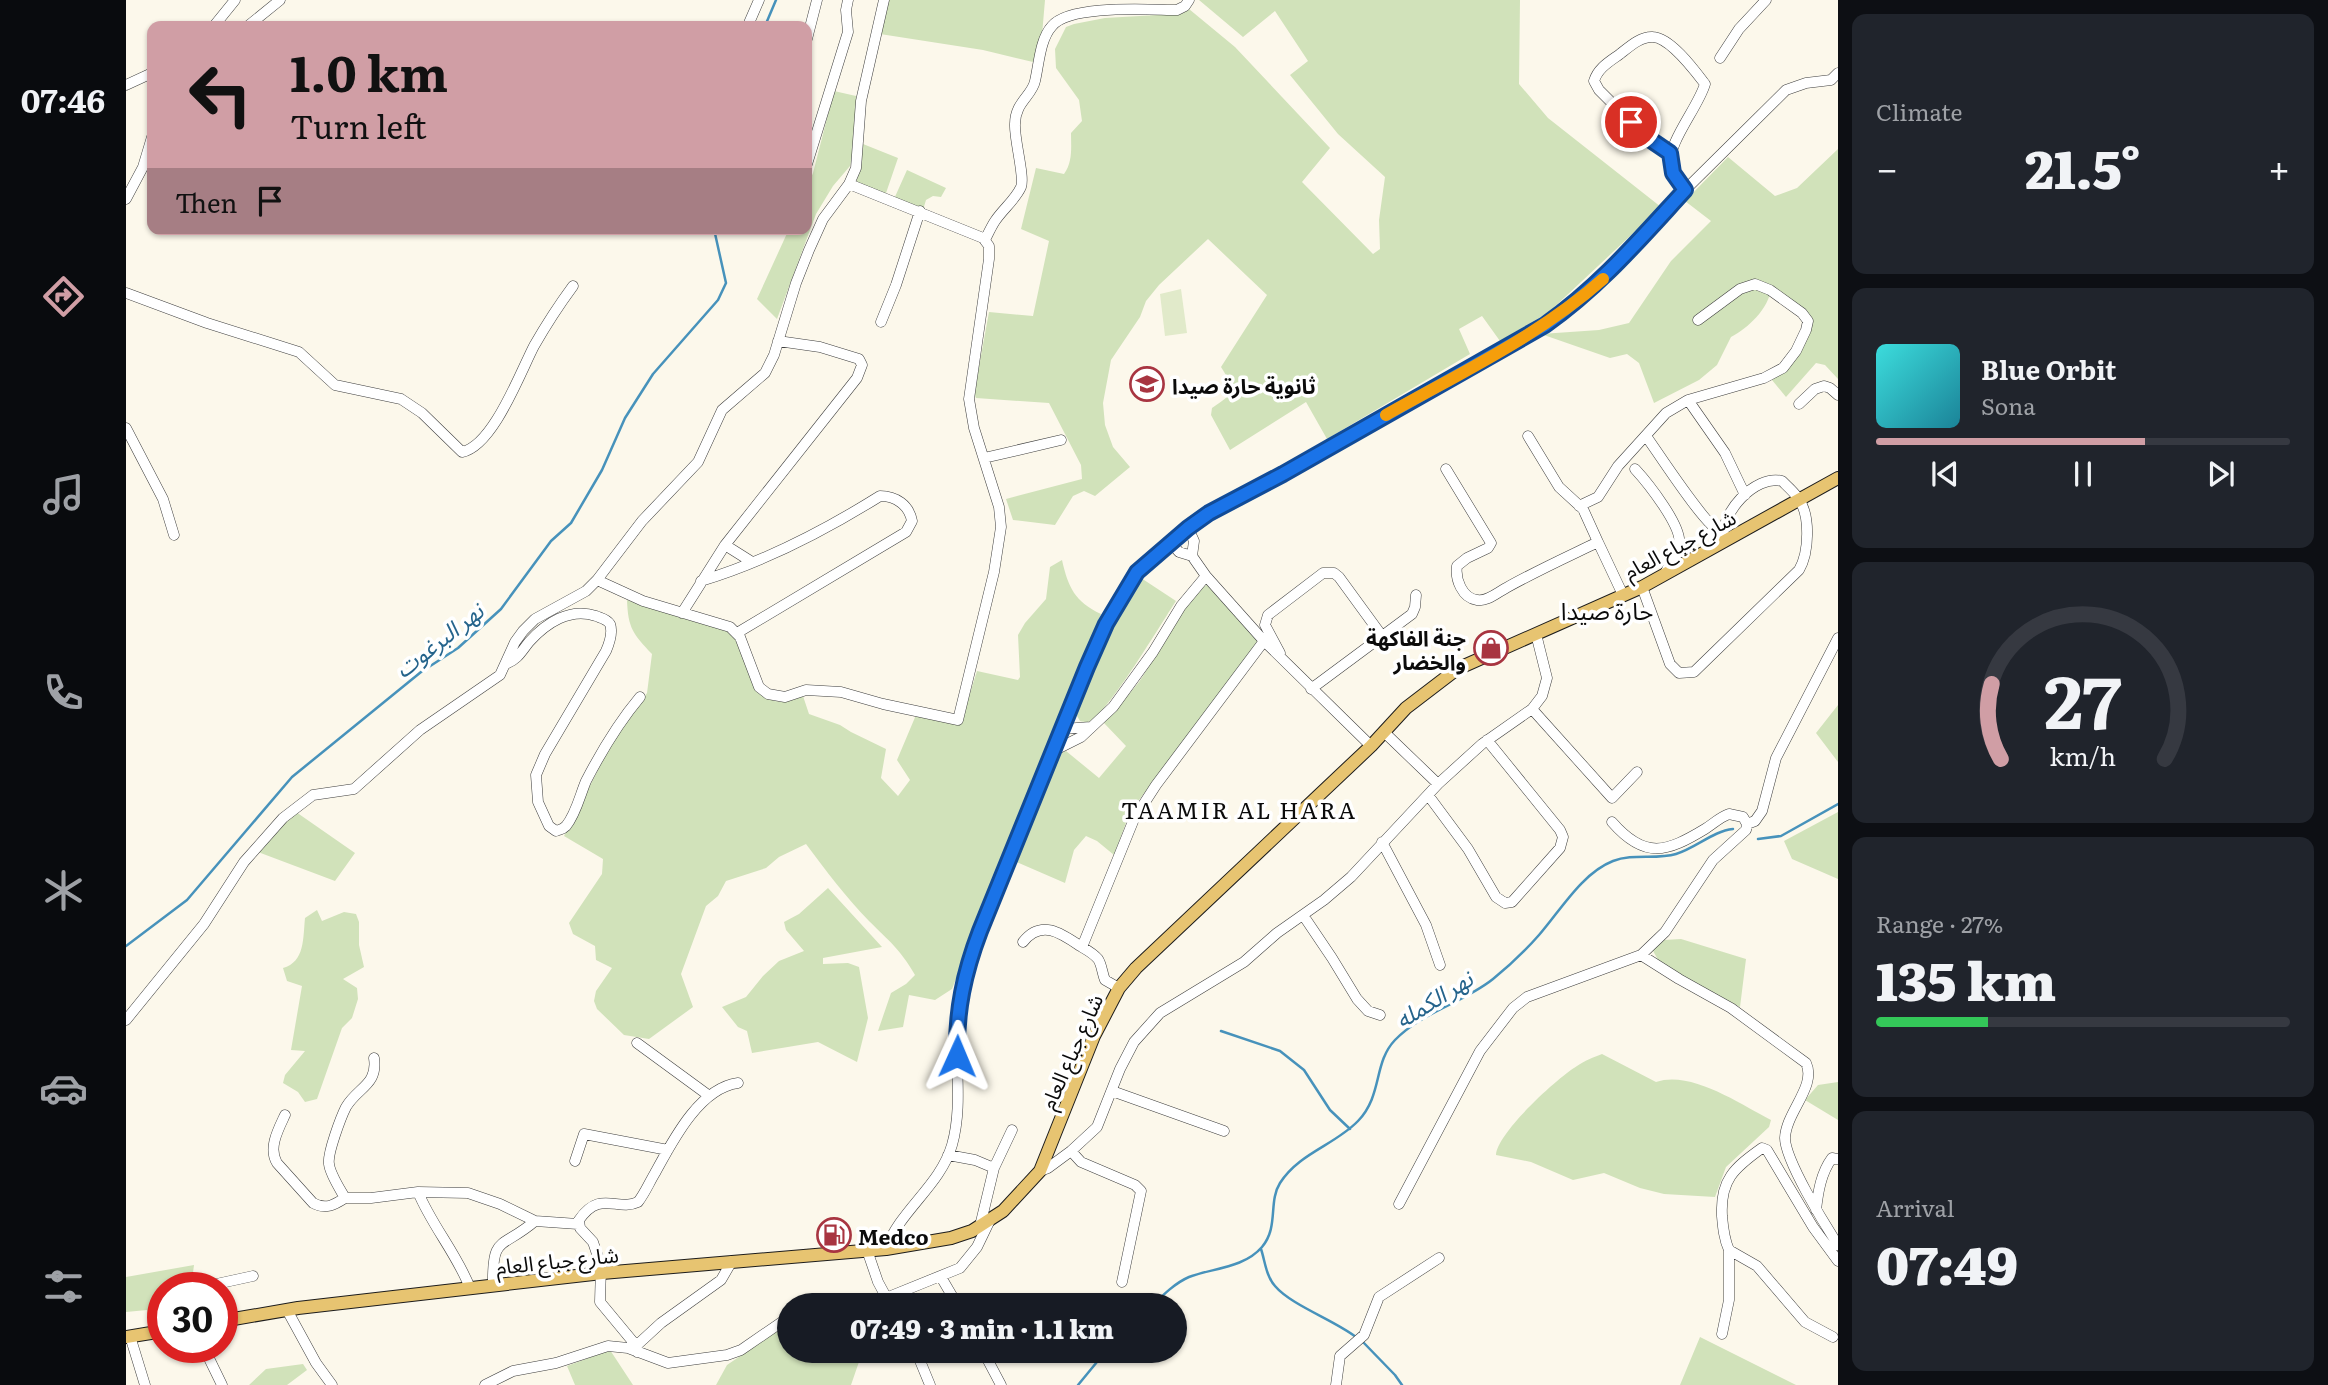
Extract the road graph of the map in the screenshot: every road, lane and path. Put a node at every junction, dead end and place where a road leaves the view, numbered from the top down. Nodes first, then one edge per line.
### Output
1 (235, 0) edge
2 (280, 0) edge
3 (759, 0) edge
4 (817, 0) edge
5 (848, 0) edge
6 (884, 0) edge
7 (1189, 0) edge
8 (1766, 0) edge
9 (218, 21) edge
10 (254, 21) edge
11 (750, 21) edge
12 (812, 21) edge
13 (1720, 58) dead end
14 (1838, 73) edge
15 (147, 75) edge
16 (126, 85) edge
17 (812, 148) edge
18 (1670, 153) junction
19 (147, 156) edge
20 (849, 184) junction
21 (1685, 190) junction
22 (126, 200) edge
23 (920, 211) junction
24 (985, 240) junction
25 (573, 286) dead end
26 (126, 293) edge
27 (1698, 320) dead end
28 (881, 322) dead end
29 (778, 341) junction
30 (1838, 395) edge
31 (1688, 400) junction
32 (1799, 404) dead end
33 (126, 428) edge
34 (1528, 436) dead end
35 (1646, 436) junction
36 (1062, 440) dead end
37 (984, 458) junction
38 (1446, 469) dead end
39 (1635, 469) dead end
40 (1838, 478) edge
41 (1745, 495) junction
42 (1800, 500) junction
43 (1579, 506) junction
44 (1188, 528) junction
45 (174, 535) dead end
46 (1723, 537) junction
47 (1170, 542) junction
48 (1598, 542) junction
49 (725, 545) junction
50 (1192, 556) junction
51 (751, 562) junction
52 (1665, 574) junction
53 (1206, 576) junction
54 (597, 580) junction
55 (701, 581) junction
56 (1642, 587) junction
57 (1416, 595) dead end
58 (1623, 595) junction
59 (682, 613) junction
60 (737, 633) junction
61 (1536, 634) junction
62 (1382, 636) junction
63 (1838, 638) edge
64 (1264, 640) junction
65 (1280, 656) junction
66 (506, 664) junction
67 (1311, 689) junction
68 (640, 697) dead end
69 (1532, 709) junction
70 (1067, 715) junction
71 (1091, 727) junction
72 (1063, 729) junction
73 (1079, 729) junction
74 (1384, 732) junction
75 (1074, 740) junction
76 (1487, 740) junction
77 (1371, 746) junction
78 (1053, 751) junction
79 (1637, 772) dead end
80 (1438, 784) junction
81 (1428, 795) junction
82 (1612, 822) dead end
83 (1747, 824) junction
84 (1382, 842) junction
85 (1303, 915) junction
86 (1023, 942) dead end
87 (1082, 947) junction
88 (1641, 955) junction
89 (1440, 965) dead end
90 (1119, 988) junction
91 (1380, 1015) dead end
92 (126, 1020) edge
93 (637, 1043) dead end
94 (374, 1058) dead end
95 (737, 1083) dead end
96 (1112, 1091) junction
97 (708, 1095) junction
98 (285, 1115) dead end
99 (1012, 1130) dead end
100 (1224, 1131) dead end
101 (668, 1150) junction
102 (1071, 1151) junction
103 (948, 1156) junction
104 (1838, 1158) edge
105 (575, 1161) dead end
106 (994, 1168) junction
107 (1040, 1171) junction
108 (418, 1192) junction
109 (345, 1198) junction
110 (1399, 1204) dead end
111 (1816, 1211) junction
112 (535, 1221) junction
113 (985, 1223) junction
114 (578, 1224) junction
115 (1838, 1245) edge
116 (886, 1249) junction
117 (867, 1250) junction
118 (1729, 1250) junction
119 (1439, 1258) dead end
120 (732, 1261) junction
121 (1838, 1261) edge
122 (602, 1273) junction
123 (253, 1276) dead end
124 (941, 1277) junction
125 (238, 1279) edge
126 (1122, 1282) dead end
127 (493, 1286) junction
128 (470, 1289) junction
129 (908, 1290) junction
130 (884, 1293) edge
131 (903, 1293) edge
132 (908, 1293) edge
133 (950, 1293) edge
134 (287, 1310) junction
135 (238, 1318) edge
136 (777, 1325) edge
137 (147, 1334) edge
138 (1722, 1334) dead end
139 (128, 1337) edge
140 (1833, 1337) dead end
141 (636, 1349) junction
142 (211, 1363) edge
143 (921, 1363) edge
144 (990, 1363) edge
145 (926, 1374) junction
146 (145, 1385) edge
147 (222, 1385) edge
148 (332, 1385) edge
149 (485, 1385) edge
150 (921, 1385) edge
151 (930, 1385) edge
152 (1001, 1385) edge
153 (1336, 1385) edge

1 - 9 street
2 - 10 street
3 - 11 street
4 - 12 street
5 - 17 street
6 - 20 street
7 - 24 street
8 - 13 street
14 - 21 street
15 - 16 street
18 - 18 street
18 - 21 street
19 - 22 street
20 - 23 street
20 - 29 street
21 - 44 street
23 - 24 street
23 - 28 street
24 - 37 street
25 - 26 street
27 - 31 street
29 - 49 street
29 - 54 street
30 - 32 street
31 - 35 street
31 - 41 street
33 - 45 street
34 - 43 street
35 - 43 street
35 - 46 street
36 - 37 street
37 - 60 street
38 - 48 street
39 - 52 street
40 - 42 main road, شارع جباع العام
41 - 42 street
41 - 46 street
42 - 46 main road, شارع جباع العام
42 - 56 street
43 - 48 street
44 - 47 street
44 - 50 street
46 - 52 main road, شارع جباع العام
47 - 50 street
47 - 70 street
48 - 58 street
49 - 51 street
49 - 55 street
50 - 53 street
51 - 55 street
51 - 60 street
52 - 56 main road, شارع جباع العام
53 - 64 street
53 - 71 street
54 - 59 street
54 - 66 street
55 - 59 street
56 - 58 main road, شارع جباع العام
57 - 62 street
58 - 61 main road, شارع جباع العام
59 - 60 street
61 - 69 street
61 - 74 main road, شارع جباع العام
62 - 65 street
62 - 67 street
63 - 83 street
64 - 65 street
64 - 87 street
65 - 67 street
66 - 68 street
66 - 92 street
67 - 77 street
69 - 76 street
69 - 79 street
70 - 72 street
70 - 73 street
71 - 73 street
71 - 75 street
72 - 73 street
72 - 75 street
72 - 78 street
74 - 77 main road, شارع جباع العام
74 - 80 street
75 - 78 street
76 - 80 street
76 - 81 street
77 - 90 main road, شارع جباع العام
78 - 103 street
80 - 81 street
81 - 84 street
82 - 83 street
83 - 88 street
84 - 85 street
84 - 89 street
85 - 91 street
85 - 96 street
86 - 87 street
87 - 90 street
88 - 110 street
88 - 111 street
90 - 107 main road, شارع جباع العام
93 - 97 street
94 - 109 street
95 - 97 street
96 - 100 street
96 - 102 street
97 - 101 street
98 - 109 street
99 - 106 street
101 - 105 street
101 - 114 street
102 - 107 street
102 - 126 street
103 - 106 street
103 - 116 street
104 - 111 street
106 - 113 street
107 - 113 main road, شارع جباع العام
108 - 109 street
108 - 112 street
108 - 128 street
111 - 115 street
112 - 114 street
112 - 127 street
113 - 116 main road, شارع جباع العام
113 - 124 street
114 - 122 street
116 - 117 main road, شارع جباع العام
117 - 120 main road, شارع جباع العام
117 - 130 street
118 - 121 street
118 - 138 street
118 - 140 street
119 - 153 street
120 - 122 main road, شارع جباع العام
120 - 141 street
122 - 127 main road, شارع جباع العام
122 - 141 street
123 - 125 street
124 - 129 street
124 - 133 street
127 - 128 main road, شارع جباع العام
128 - 134 main road, شارع جباع العام
129 - 131 street
129 - 132 street
134 - 135 main road, شارع جباع العام
134 - 148 street
136 - 141 street
137 - 139 main road
139 - 146 street
141 - 149 street
142 - 147 street
143 - 145 street
144 - 152 street
145 - 150 street
145 - 151 street

